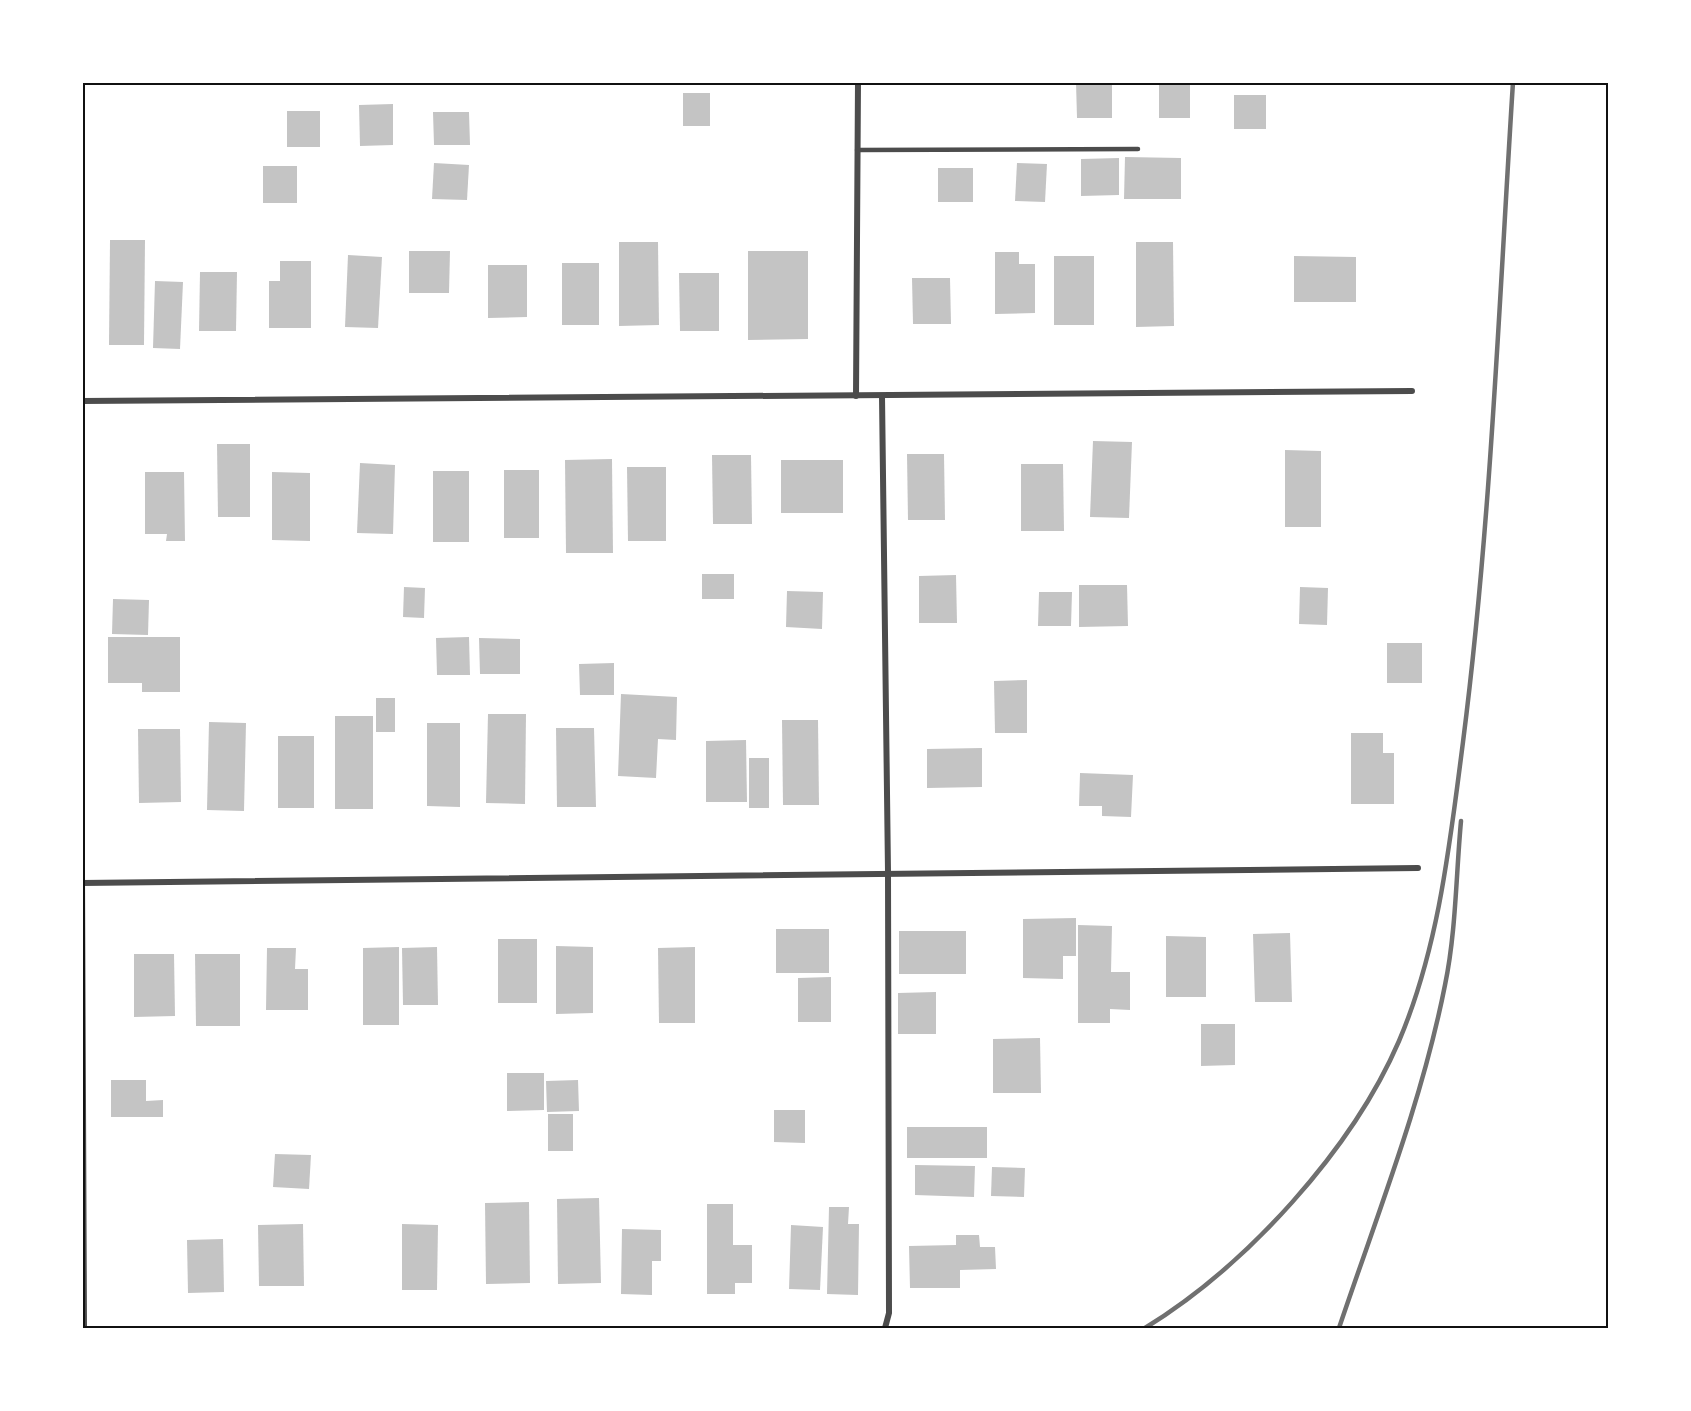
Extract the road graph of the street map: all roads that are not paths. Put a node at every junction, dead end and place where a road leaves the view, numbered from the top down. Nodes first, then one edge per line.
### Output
1 (858, 82) edge
2 (1138, 149) dead end
3 (857, 150) junction
4 (1412, 391) dead end
5 (856, 396) junction
6 (882, 396) junction
7 (82, 401) edge
8 (1418, 868) dead end
9 (888, 872) junction
10 (82, 876) edge
11 (82, 883) edge
12 (84, 1329) edge
13 (885, 1329) edge

1 - 3 street
2 - 3 lane
3 - 5 street
4 - 6 street
5 - 6 street
5 - 7 street
6 - 9 street
8 - 9 street
9 - 11 street
9 - 13 street
10 - 11 street
11 - 12 street

